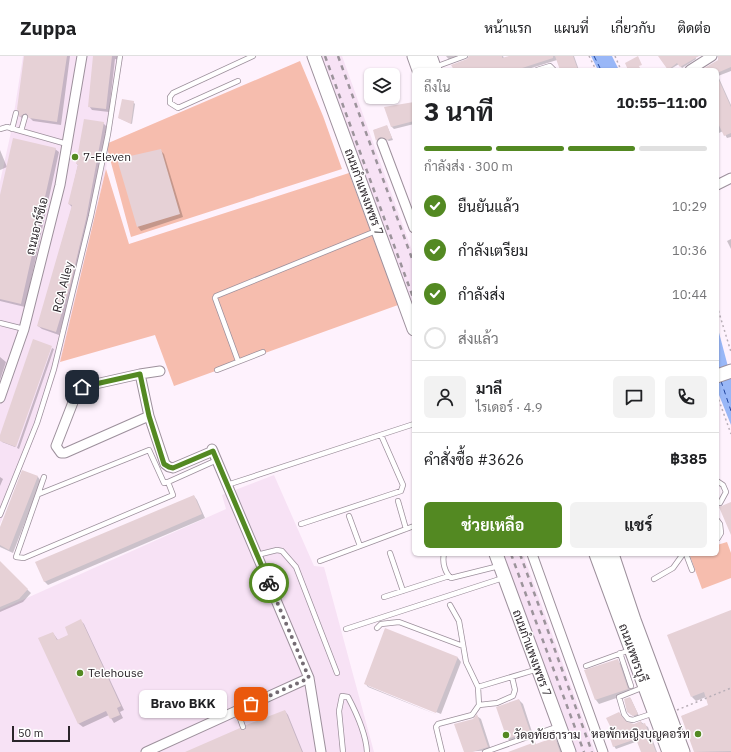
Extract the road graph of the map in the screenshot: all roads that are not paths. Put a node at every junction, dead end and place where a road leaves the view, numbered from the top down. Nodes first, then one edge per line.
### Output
1 (82, 56) edge
2 (120, 56) edge
3 (253, 56) edge
4 (314, 56) edge
5 (415, 56) edge
6 (465, 56) edge
7 (712, 56) edge
8 (429, 66) edge
9 (693, 68) edge
10 (238, 81) dead end
11 (16, 113) dead end
12 (25, 118) dead end
13 (0, 129) edge
14 (12, 129) junction
15 (21, 131) junction
16 (382, 143) dead end
17 (67, 144) junction
18 (731, 178) edge
19 (719, 184) edge
20 (412, 223) edge
21 (378, 230) junction
22 (0, 323) edge
23 (412, 324) edge
24 (24, 329) junction
25 (263, 352) dead end
26 (238, 361) junction
27 (217, 370) dead end
28 (160, 371) dead end
29 (731, 371) edge
30 (140, 374) junction
31 (719, 375) edge
32 (0, 398) edge
33 (149, 416) junction
34 (412, 425) edge
35 (382, 435) junction
36 (214, 453) junction
37 (44, 477) dead end
38 (168, 482) junction
39 (719, 482) edge
40 (227, 485) junction
41 (39, 494) junction
42 (398, 501) dead end
43 (720, 503) dead end
44 (0, 515) edge
45 (349, 516) dead end
46 (719, 523) edge
47 (301, 524) dead end
48 (412, 527) edge
49 (406, 529) junction
50 (719, 533) edge
51 (360, 546) junction
52 (390, 553) dead end
53 (257, 554) junction
54 (444, 556) edge
55 (533, 556) edge
56 (598, 556) edge
57 (612, 556) edge
58 (682, 556) edge
59 (685, 556) edge
60 (320, 560) dead end
61 (501, 566) edge
62 (692, 570) dead end
63 (449, 576) junction
64 (654, 579) dead end
65 (403, 591) junction
66 (384, 597) dead end
67 (450, 605) dead end
68 (377, 628) dead end
69 (346, 629) dead end
70 (463, 646) junction
71 (626, 651) junction
72 (586, 666) dead end
73 (538, 669) junction
74 (337, 673) dead end
75 (512, 677) junction
76 (309, 678) junction
77 (638, 686) junction
78 (478, 687) junction
79 (479, 705) junction
80 (657, 706) junction
81 (237, 710) junction
82 (559, 726) junction
83 (243, 727) dead end
84 (499, 750) edge
85 (146, 752) edge
86 (321, 752) edge
87 (343, 752) edge
88 (367, 752) edge
89 (442, 752) edge
90 (485, 752) edge
91 (569, 752) edge
92 (603, 752) edge
93 (670, 752) edge
94 (682, 752) edge

1 - 17 street, ถนนอาร์ซีเอ
2 - 44 lane, RCA Alley
3 - 10 lane
4 - 21 street, ถนนกำแพงเพชร 7
5 - 8 main road
6 - 8 lane
7 - 9 street
11 - 14 lane
12 - 15 lane
13 - 14 lane
14 - 15 lane
15 - 17 lane
16 - 20 street
17 - 24 street, ถนนอาร์ซีเอ
18 - 19 street
21 - 23 street, ถนนกำแพงเพชร 7
21 - 26 lane
22 - 24 lane
24 - 32 street, ถนนอาร์ซีเอ
25 - 26 lane
26 - 27 lane
28 - 30 street
29 - 31 street
30 - 33 street
30 - 33 street
33 - 36 street
34 - 35 lane
35 - 40 lane
35 - 47 lane
36 - 38 lane
36 - 40 street
37 - 41 lane
38 - 41 lane
38 - 41 lane
39 - 43 lane
40 - 53 street
42 - 49 lane
45 - 51 lane
46 - 50 lane
48 - 49 lane
49 - 51 lane
51 - 60 lane
52 - 65 lane
53 - 74 lane
53 - 76 street
54 - 63 lane
55 - 92 street
56 - 71 main road, ถนนเพชรบุรี
57 - 80 main road, ถนนเพชรบุรี
58 - 64 lane
59 - 62 lane
61 - 63 lane
61 - 69 lane
61 - 73 street, ถนนกำแพงเพชร 7
63 - 65 lane
65 - 66 lane
67 - 70 lane
68 - 70 lane
70 - 78 lane
71 - 72 lane
71 - 77 main road, ถนนเพชรบุรี
73 - 75 lane
73 - 82 street, ถนนกำแพงเพชร 7
75 - 78 lane
75 - 79 lane
76 - 81 street
76 - 86 street
77 - 80 main road, ถนนเพชรบุรี
77 - 80 lane
78 - 79 lane
79 - 89 lane
80 - 93 main road, ถนนเพชรบุรี
80 - 94 main road, ถนนเพชรบุรี
81 - 83 lane
81 - 85 street
82 - 84 lane
82 - 91 street, ถนนกำแพงเพชร 7
84 - 90 lane
87 - 88 lane

